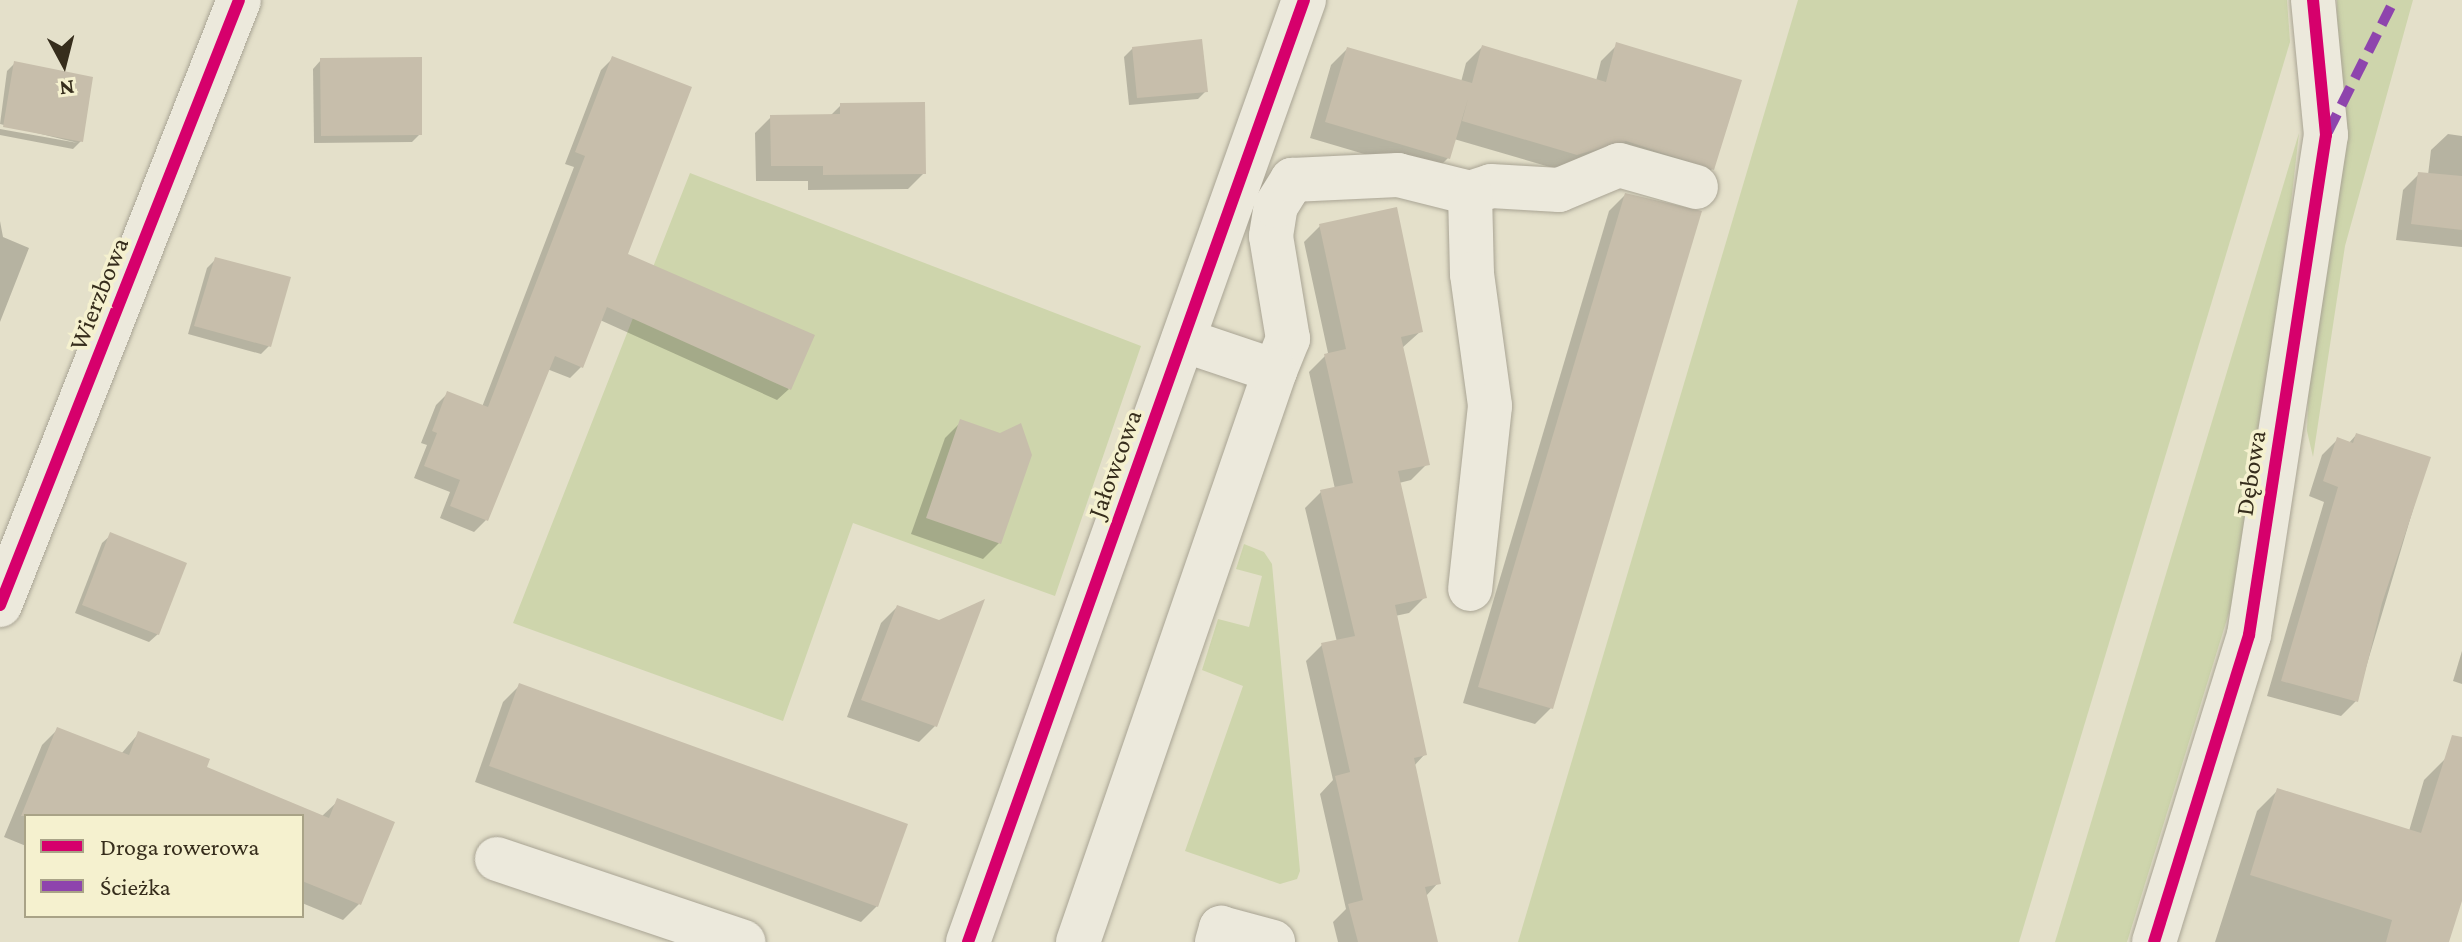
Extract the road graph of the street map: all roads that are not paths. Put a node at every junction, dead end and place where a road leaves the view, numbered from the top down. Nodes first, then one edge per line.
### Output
1 (239, 0) edge
2 (1304, 0) edge
3 (2313, 0) edge
4 (1696, 187) dead end
5 (1470, 193) junction
6 (1183, 340) junction
7 (1275, 371) junction
8 (1470, 589) dead end
9 (0, 605) edge
10 (497, 859) dead end
11 (743, 942) edge
12 (968, 942) edge
13 (1078, 942) edge
14 (1217, 942) edge
15 (1273, 942) edge
16 (2154, 942) edge

1 - 9 street, Wierzbowa
2 - 6 street, Jałowcowa
3 - 16 street, Dębowa
4 - 5 street
5 - 7 street
5 - 8 street
6 - 7 street
6 - 12 street, Jałowcowa
7 - 13 street
10 - 11 street
14 - 15 street

